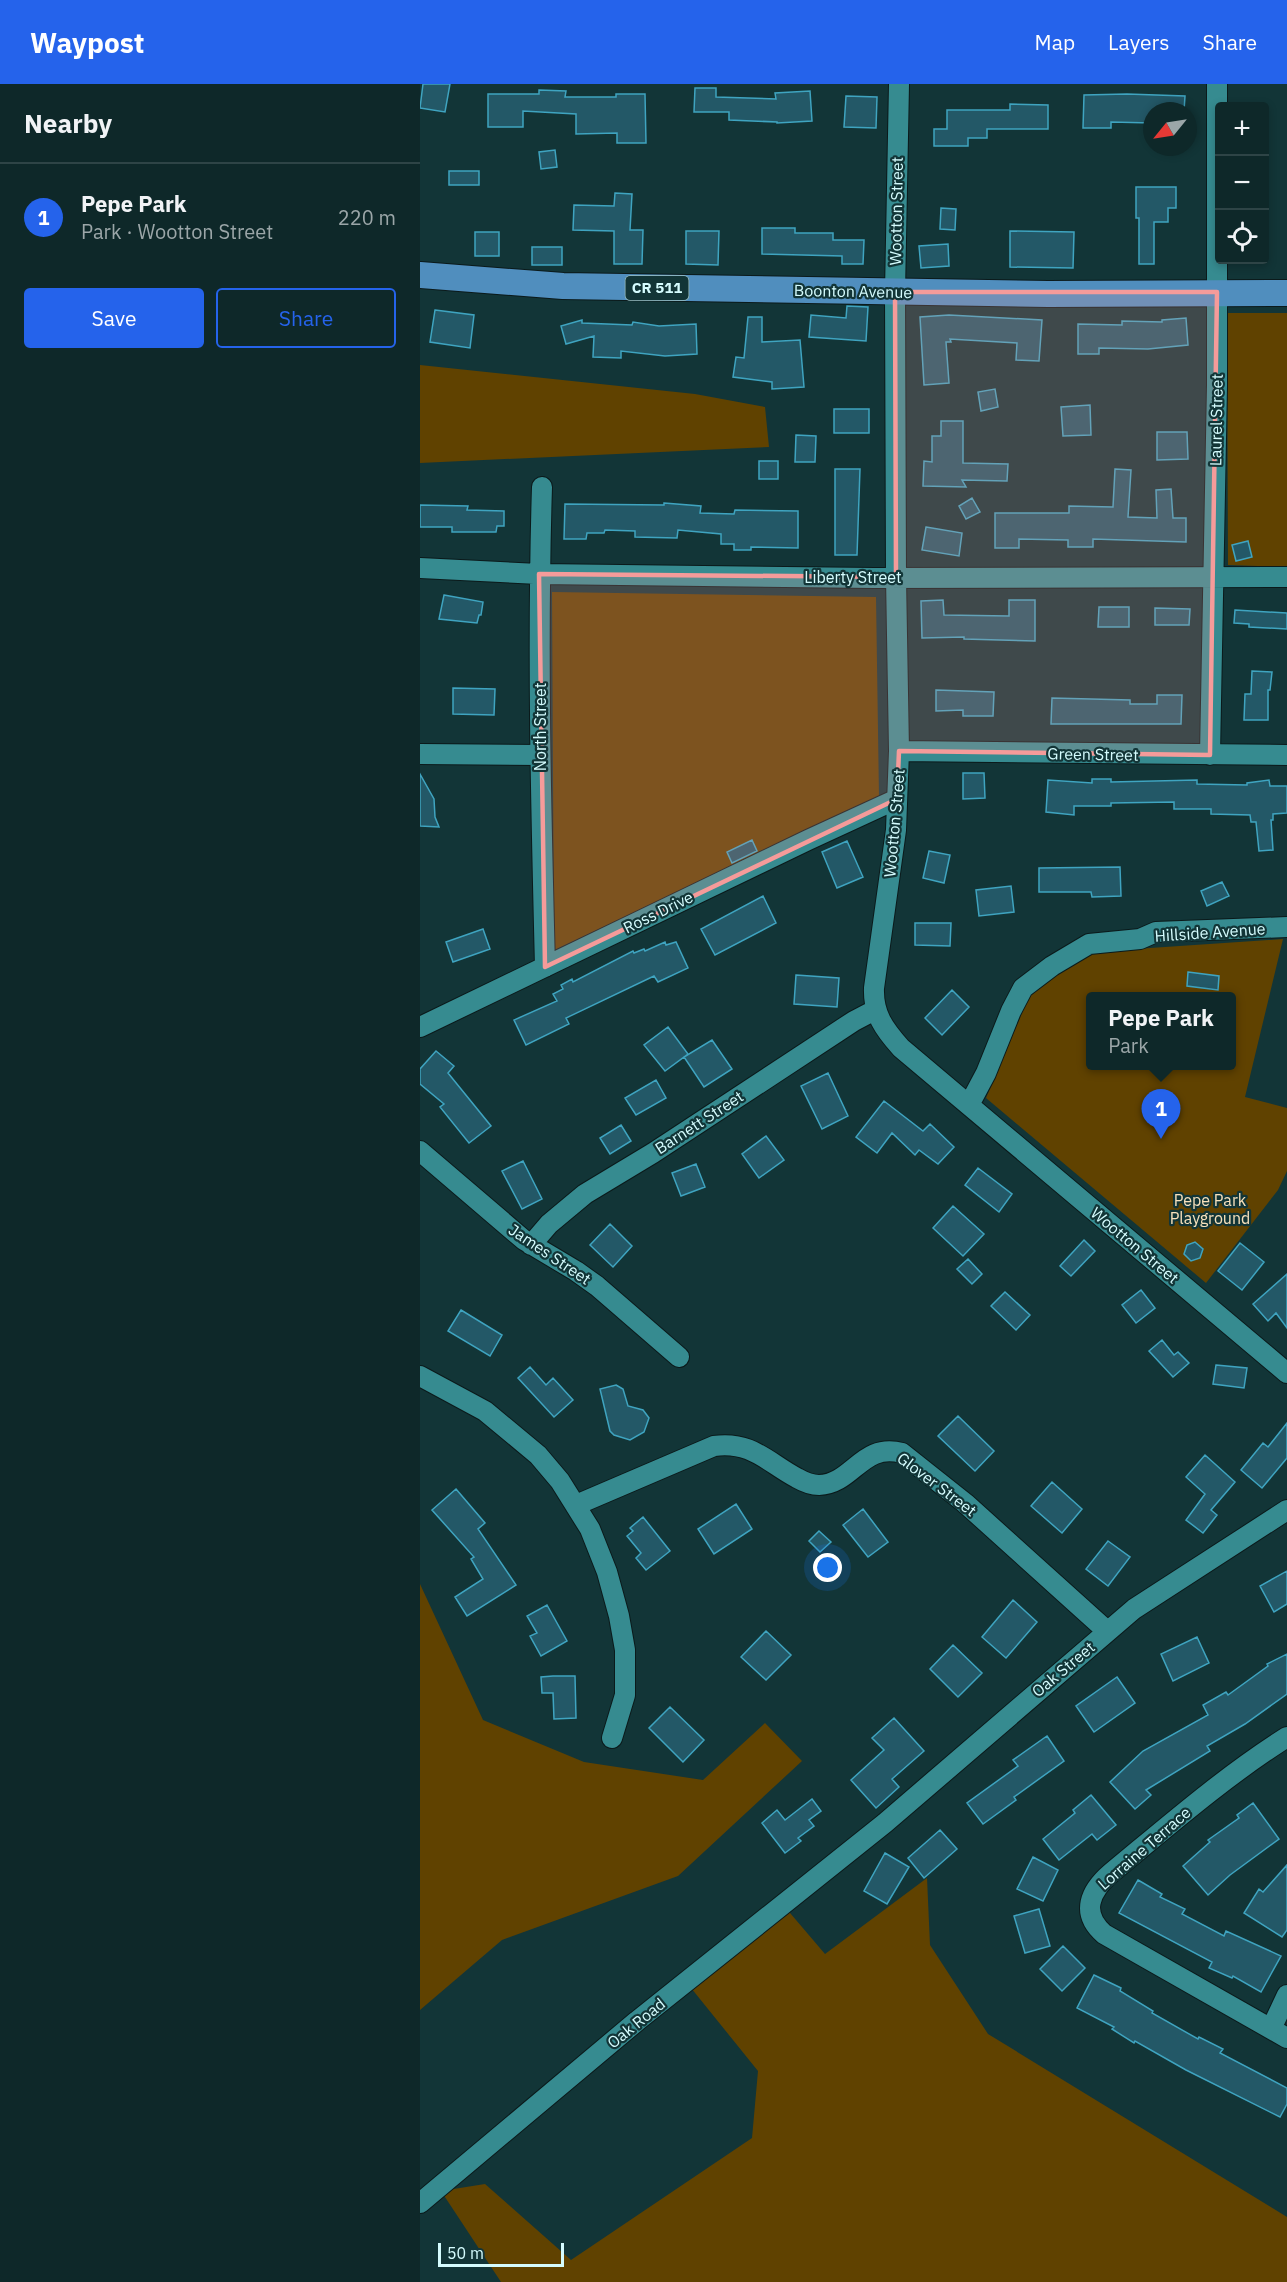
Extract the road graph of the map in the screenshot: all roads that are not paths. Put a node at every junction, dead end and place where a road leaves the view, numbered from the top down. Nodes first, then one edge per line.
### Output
1 (899, 84) edge
2 (1217, 84) edge
3 (420, 275) edge
4 (895, 292) junction
5 (1217, 292) junction
6 (1287, 293) edge
7 (542, 487) dead end
8 (420, 568) edge
9 (539, 574) junction
10 (1215, 576) junction
11 (896, 577) junction
12 (1287, 577) edge
13 (899, 751) junction
14 (420, 754) edge
15 (540, 755) junction
16 (1210, 755) junction
17 (1287, 755) edge
18 (897, 799) junction
19 (1287, 927) edge
20 (545, 967) junction
21 (876, 1010) junction
22 (420, 1027) edge
23 (969, 1105) junction
24 (420, 1151) edge
25 (531, 1245) junction
26 (680, 1357) dead end
27 (1287, 1373) edge
28 (420, 1376) edge
29 (576, 1504) junction
30 (1287, 1510) edge
31 (1107, 1631) junction
32 (1287, 1737) edge
33 (612, 1738) dead end
34 (855, 1847) joint
35 (1287, 1995) edge
36 (1279, 2034) edge
37 (420, 2203) edge

1 - 4 street, Wootton Street
2 - 5 street, Laurel Street
3 - 4 main road, Boonton Avenue / CR 511
4 - 5 main road, Boonton Avenue / CR 511
4 - 11 street, Wootton Street
5 - 6 main road, Boonton Avenue / CR 511
5 - 10 street, Laurel Street
7 - 9 street, North Street
8 - 9 street, Liberty Street
9 - 11 street, Liberty Street
9 - 15 street, North Street
10 - 11 street, Liberty Street
10 - 12 street, Liberty Street
10 - 16 street, Laurel Street
11 - 13 street, Wootton Street
13 - 16 street, Green Street
13 - 18 street, Wootton Street
14 - 15 street
15 - 20 street, North Street
16 - 17 street, Green Street
18 - 20 street, Ross Drive
18 - 21 street, Wootton Street
19 - 23 street, Hillside Avenue
20 - 22 street, Ross Drive
21 - 23 street, Wootton Street
21 - 25 street, Barnett Street
23 - 27 street, Wootton Street
24 - 25 street, James Street
25 - 26 street, James Street
28 - 29 street
29 - 31 street, Glover Street
29 - 33 street
30 - 31 street, Oak Street
31 - 34 street, Oak Street
32 - 36 street, Lorraine Terrace
34 - 37 street, Oak Road
35 - 36 street

